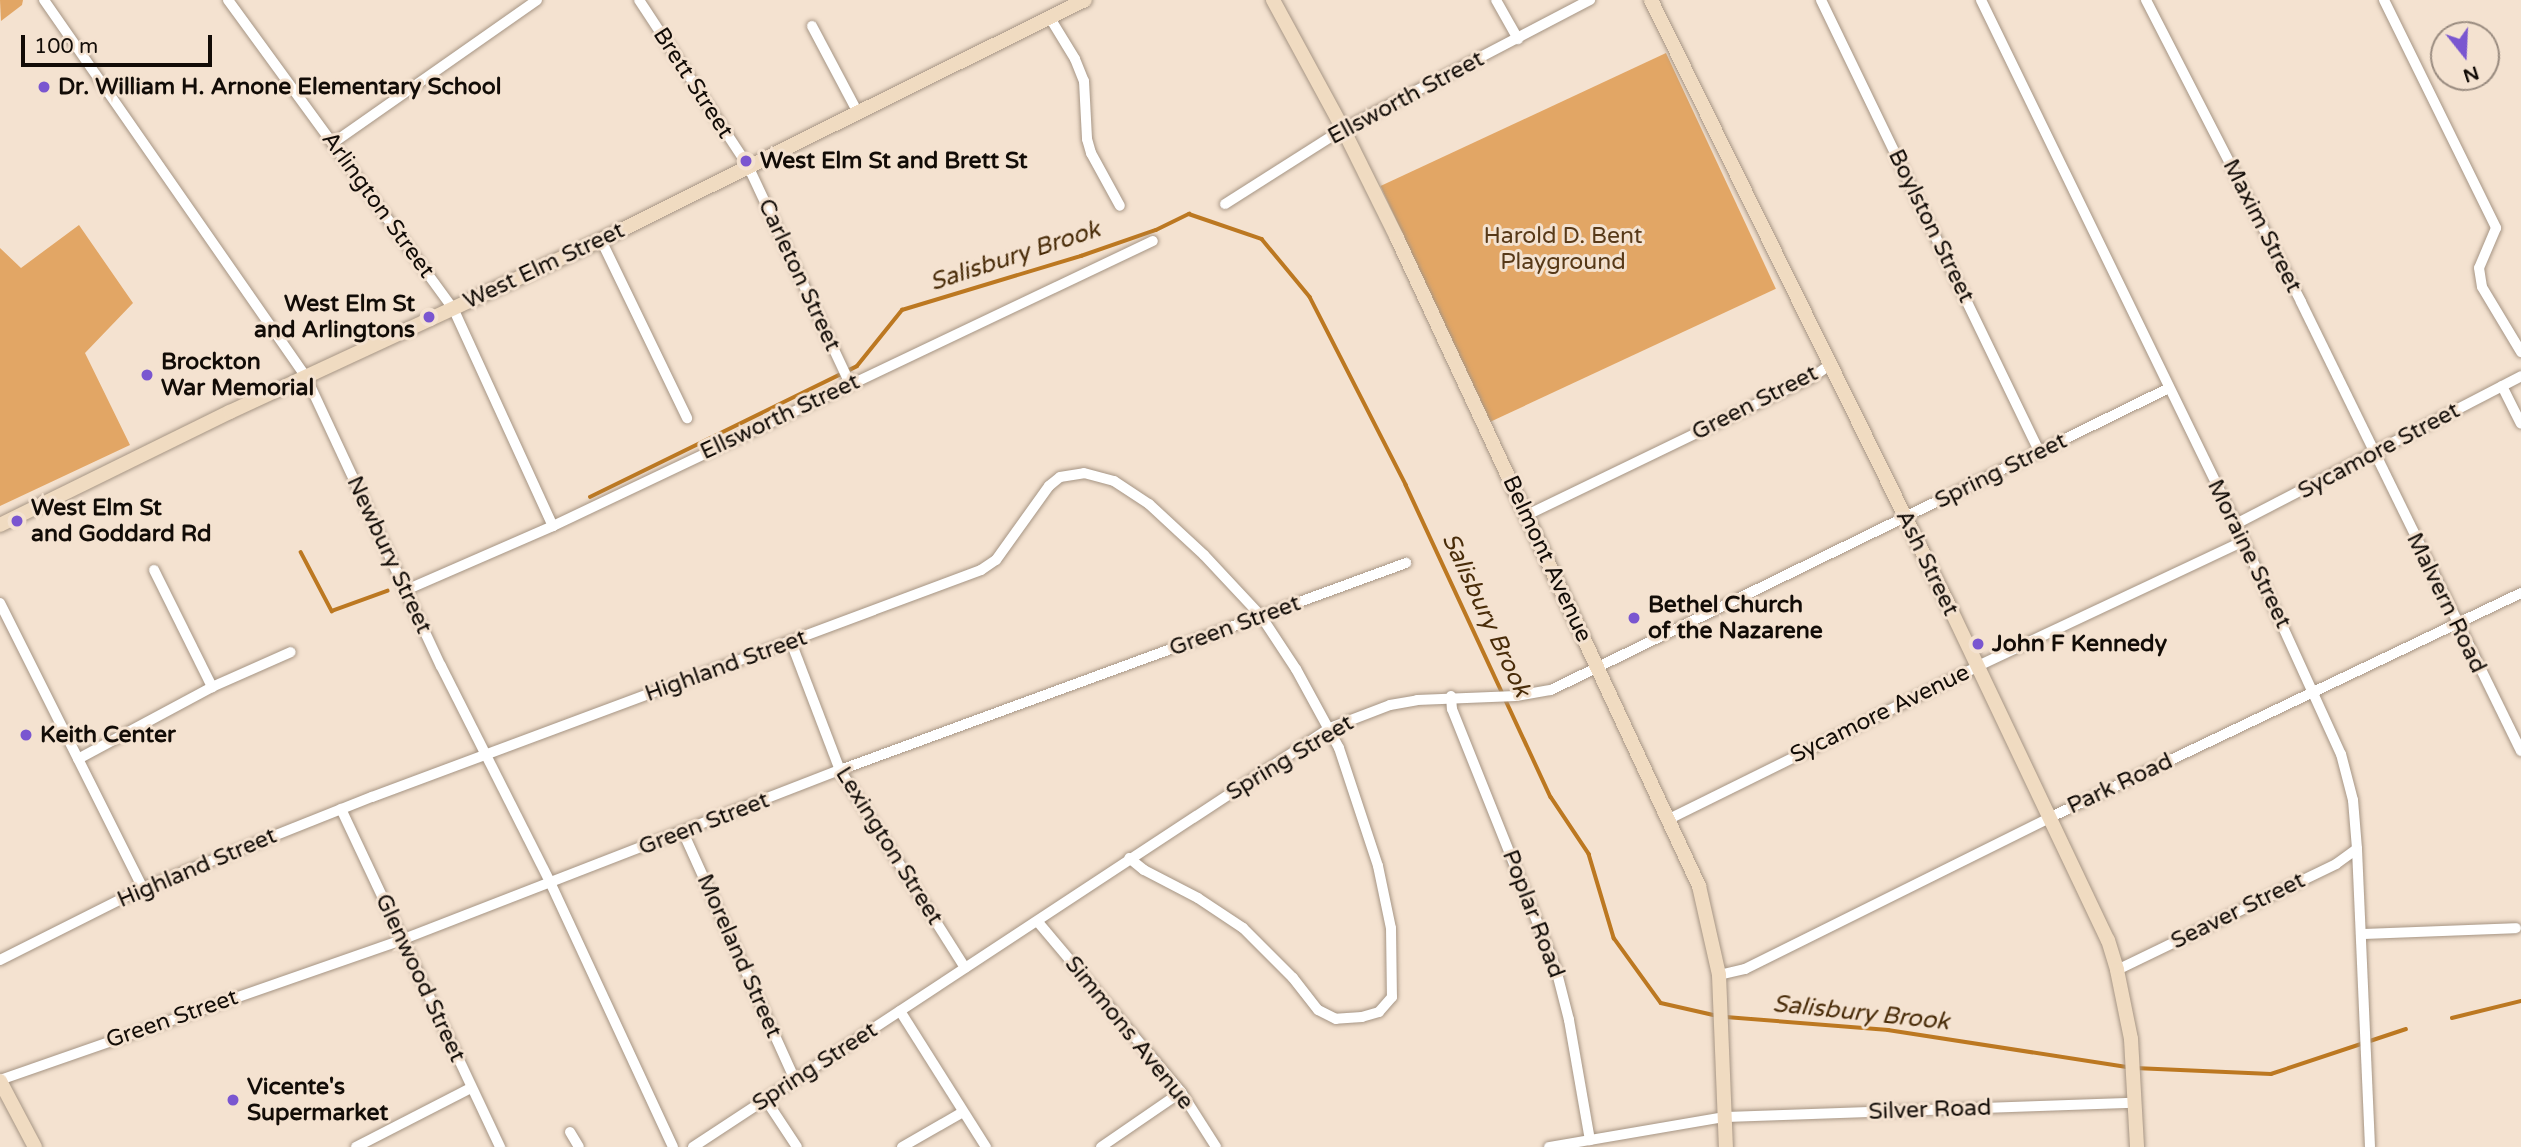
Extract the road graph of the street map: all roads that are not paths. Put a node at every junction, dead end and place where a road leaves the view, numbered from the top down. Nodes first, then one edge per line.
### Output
1 (44, 0) edge
2 (228, 0) edge
3 (514, 0) edge
4 (537, 0) edge
5 (639, 0) edge
6 (1083, 0) edge
7 (1272, 0) edge
8 (1496, 0) edge
9 (1590, 0) edge
10 (1651, 0) edge
11 (1821, 0) edge
12 (1981, 0) edge
13 (2146, 0) edge
14 (2384, 0) edge
15 (521, 10) junction
16 (1050, 18) junction
17 (812, 26) dead end
18 (1518, 38) junction
19 (858, 113) junction
20 (1343, 129) junction
21 (333, 143) junction
22 (748, 166) junction
23 (1225, 204) dead end
24 (1120, 206) dead end
25 (601, 240) junction
26 (1153, 241) dead end
27 (453, 308) junction
28 (2521, 352) edge
29 (1831, 364) junction
30 (846, 376) junction
31 (2521, 376) edge
32 (306, 377) junction
33 (2502, 386) junction
34 (2169, 387) junction
35 (687, 418) dead end
36 (2521, 424) edge
37 (2040, 453) junction
38 (2374, 455) junction
39 (1527, 515) junction
40 (1904, 518) junction
41 (2236, 524) junction
42 (0, 525) edge
43 (553, 526) junction
44 (2244, 541) junction
45 (1406, 563) dead end
46 (154, 569) dead end
47 (406, 590) junction
48 (2521, 593) edge
49 (0, 603) edge
50 (1261, 616) junction
51 (2457, 625) junction
52 (791, 642) junction
53 (291, 652) dead end
54 (1978, 666) junction
55 (1597, 668) junction
56 (212, 688) junction
57 (2315, 692) junction
58 (1451, 696) junction
59 (1330, 729) junction
60 (2521, 751) edge
61 (486, 756) junction
62 (78, 759) junction
63 (840, 770) junction
64 (341, 809) junction
65 (2051, 817) junction
66 (1669, 818) junction
67 (683, 832) junction
68 (2357, 849) junction
69 (1129, 858) junction
70 (550, 882) junction
71 (143, 888) junction
72 (1038, 922) junction
73 (2516, 928) dead end
74 (2362, 934) junction
75 (401, 940) junction
76 (0, 960) edge
77 (965, 968) junction
78 (2117, 970) junction
79 (1719, 975) junction
80 (900, 1011) junction
81 (795, 1080) junction
82 (0, 1081) edge
83 (471, 1088) junction
84 (1181, 1092) junction
85 (766, 1100) junction
86 (2135, 1102) junction
87 (963, 1112) junction
88 (1724, 1116) junction
89 (570, 1132) dead end
90 (1590, 1140) junction
91 (35, 1147) edge
92 (356, 1147) edge
93 (500, 1147) edge
94 (579, 1147) edge
95 (673, 1147) edge
96 (693, 1147) edge
97 (797, 1147) edge
98 (902, 1147) edge
99 (986, 1147) edge
100 (1101, 1147) edge
101 (1216, 1147) edge
102 (1549, 1147) edge
103 (1726, 1147) edge
104 (2137, 1147) edge
105 (2370, 1147) edge

1 - 32 street, Newbury Street
2 - 21 street, Arlington Street
3 - 15 street
4 - 15 street
5 - 22 street, Brett Street
6 - 16 street, West Elm Street
7 - 20 street, Belmont Avenue
8 - 18 street
9 - 18 street, Ellsworth Street
10 - 29 street, Ash Street
11 - 37 street, Boylston Street
12 - 34 street, Moraine Street
13 - 38 street, Maxim Street
14 - 28 street
15 - 21 street
16 - 19 street, West Elm Street
16 - 24 street
17 - 19 street
18 - 20 street, Ellsworth Street
19 - 22 street, West Elm Street
20 - 23 street, Ellsworth Street
20 - 39 street, Belmont Avenue
21 - 27 street, Arlington Street
22 - 25 street, West Elm Street
22 - 30 street, Carleton Street
25 - 27 street, West Elm Street
25 - 35 street
26 - 30 street, Ellsworth Street
27 - 32 street, West Elm Street
27 - 43 street, Arlington Street
29 - 39 street, Green Street
29 - 40 street, Ash Street
30 - 43 street, Ellsworth Street
31 - 33 street, Sycamore Street
32 - 42 street, West Elm Street
32 - 47 street, Newbury Street
33 - 36 street
33 - 38 street, Sycamore Street
34 - 37 street, Spring Street
34 - 41 street, Moraine Street
37 - 40 street, Spring Street
38 - 41 street, Sycamore Street
38 - 51 street, Malvern Road
39 - 55 street, Belmont Avenue
40 - 54 street, Ash Street
40 - 55 street, Spring Street
41 - 44 street, Moraine Street
43 - 47 street, Ellsworth Street
44 - 54 street, Sycamore Avenue
44 - 57 street, Moraine Street
45 - 50 street, Green Street
46 - 56 street
47 - 61 street, Newbury Street
48 - 51 street, Park Road
49 - 62 street
50 - 52 street, Highland Street
50 - 59 street, Highland Street
50 - 63 street, Green Street
51 - 57 street, Park Road
51 - 60 street, Malvern Road
52 - 61 street, Highland Street
52 - 63 street, Lexington Street
53 - 56 street
54 - 65 street, Ash Street
54 - 66 street, Sycamore Avenue
55 - 58 street, Spring Street
55 - 66 street, Belmont Avenue
56 - 62 street
57 - 65 street, Park Road
57 - 68 street, Moraine Street
58 - 59 street, Spring Street
58 - 90 street, Poplar Road
59 - 69 street, Spring Street
59 - 69 street, Highland Street
61 - 64 street, Highland Street
61 - 70 street, Newbury Street
62 - 71 street
63 - 67 street, Green Street
63 - 77 street, Lexington Street
64 - 71 street, Highland Street
64 - 75 street, Glenwood Street
65 - 78 street, Ash Street
65 - 79 street, Park Road
66 - 79 street, Belmont Avenue
67 - 70 street, Green Street
67 - 81 street, Moreland Street
68 - 74 street, Moraine Street
68 - 78 street, Seaver Street
69 - 72 street, Spring Street
70 - 75 street, Green Street
70 - 95 street, Newbury Street
71 - 76 street, Highland Street
72 - 77 street, Spring Street
72 - 84 street, Simmons Avenue
73 - 74 street
74 - 105 street, Moraine Street
75 - 82 street, Green Street
75 - 83 street, Glenwood Street
77 - 80 street, Spring Street
78 - 86 street, Ash Street
79 - 88 street, Belmont Avenue
80 - 81 street, Spring Street
80 - 87 street
81 - 85 street, Spring Street
82 - 91 street
83 - 92 street
83 - 93 street, Glenwood Street
84 - 100 street
84 - 101 street, Simmons Avenue
85 - 96 street, Spring Street
85 - 97 street
86 - 88 street, Silver Road
86 - 104 street, Ash Street
87 - 98 street
87 - 99 street
88 - 90 street, Silver Road
88 - 103 street, Belmont Avenue
89 - 94 street
90 - 102 street, Silver Road

